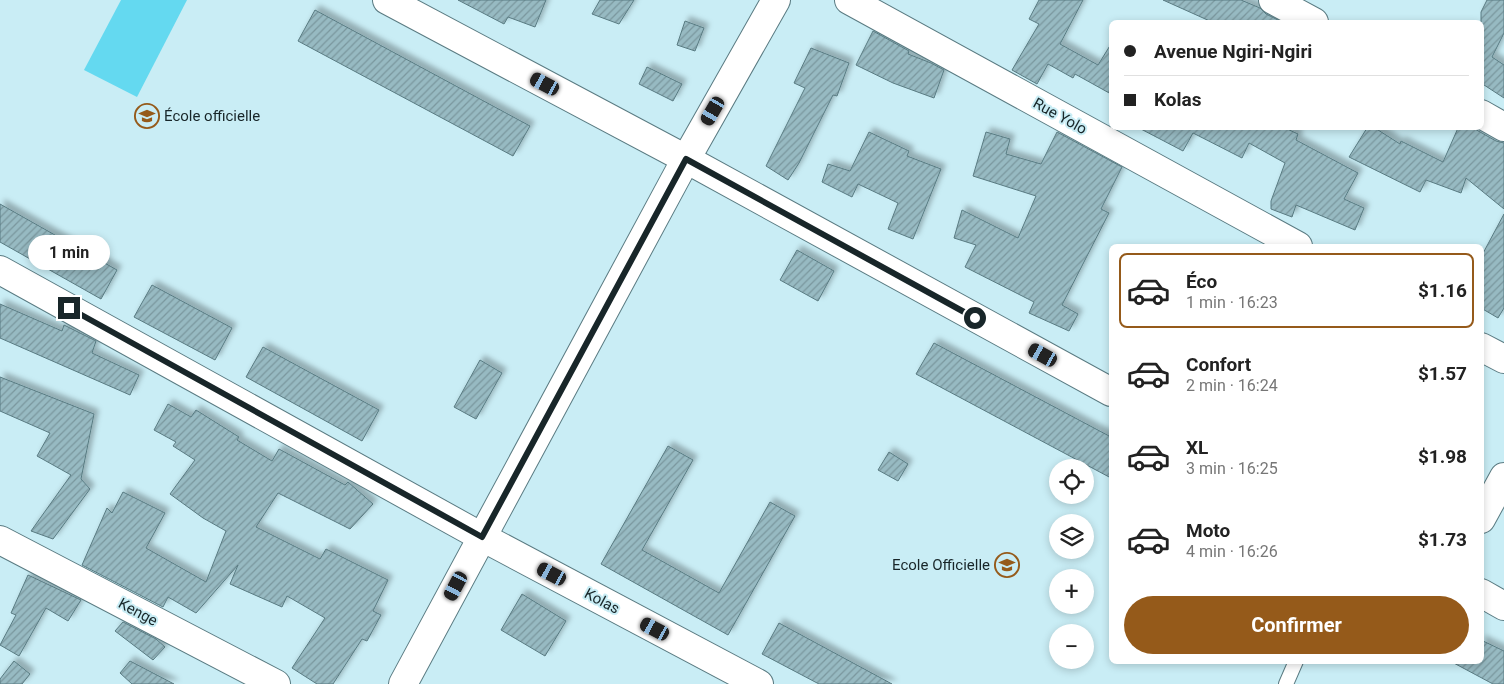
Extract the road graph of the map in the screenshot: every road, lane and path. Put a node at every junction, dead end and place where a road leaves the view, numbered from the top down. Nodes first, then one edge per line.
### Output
1 (387, 0) edge
2 (776, 0) edge
3 (849, 0) edge
4 (1273, 0) edge
5 (1310, 20) edge
6 (1484, 116) edge
7 (1504, 127) edge
8 (686, 159) junction
9 (1294, 244) edge
10 (0, 270) edge
11 (1484, 348) edge
12 (1504, 359) edge
13 (1109, 391) edge
14 (1504, 477) edge
15 (1484, 514) edge
16 (482, 537) junction
17 (0, 540) edge
18 (1484, 595) edge
19 (1504, 606) edge
20 (1295, 664) edge
21 (276, 684) edge
22 (403, 684) edge
23 (758, 684) edge
24 (1286, 684) edge

1 - 8 street
2 - 8 street
3 - 9 street, Rue Yolo
4 - 5 street
6 - 7 street
8 - 13 street
8 - 16 street
10 - 16 street, Kolas
11 - 12 street
14 - 15 street
16 - 22 street
16 - 23 street, Kolas
17 - 21 street, Kenge
18 - 19 street
20 - 24 lane

